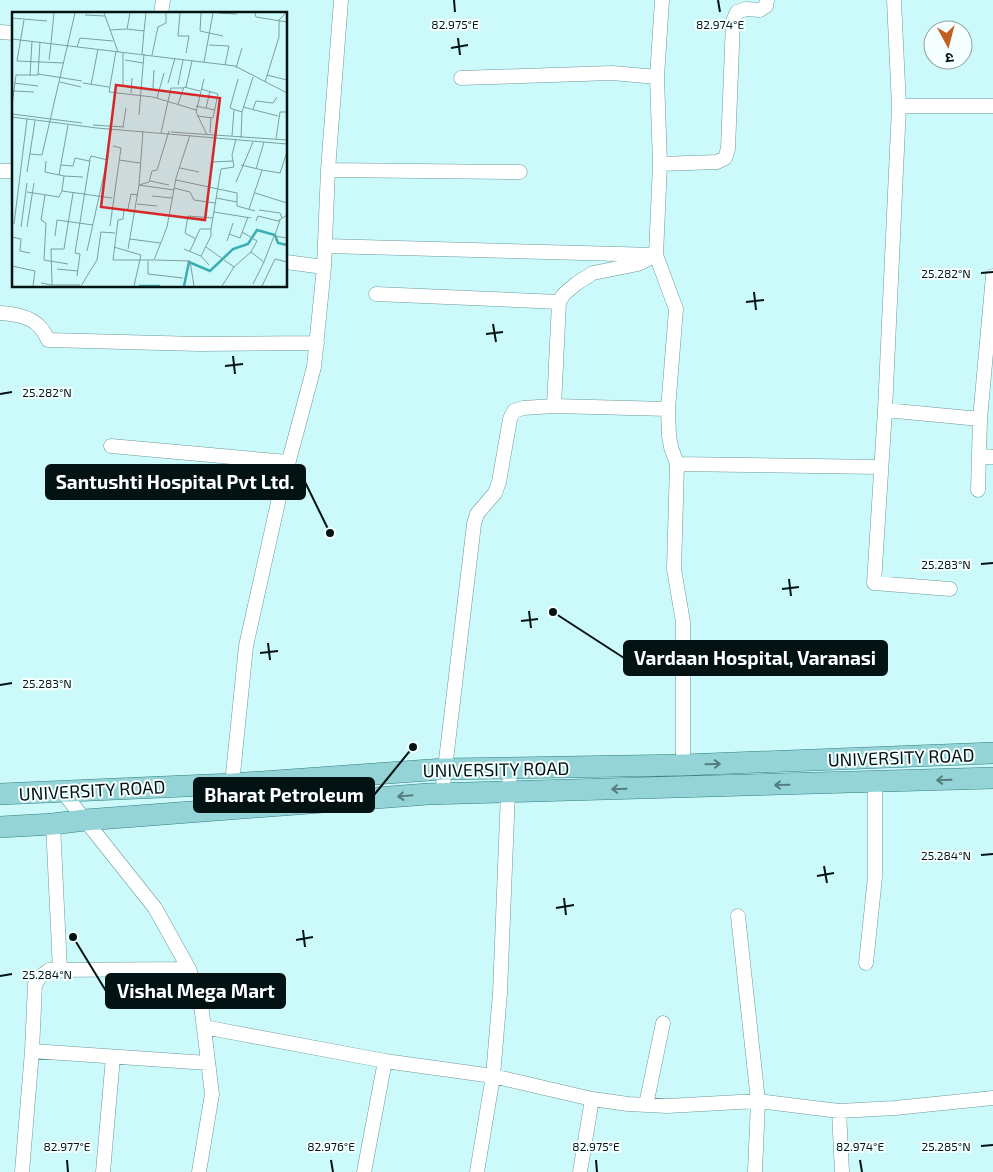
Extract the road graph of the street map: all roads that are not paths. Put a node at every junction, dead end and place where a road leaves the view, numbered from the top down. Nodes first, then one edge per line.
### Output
1 (340, 0) edge
2 (662, 0) edge
3 (767, 0) edge
4 (894, 0) edge
5 (657, 77) junction
6 (460, 78) dead end
7 (899, 106) junction
8 (993, 106) edge
9 (660, 164) junction
10 (328, 170) junction
11 (520, 172) dead end
12 (325, 246) junction
13 (656, 254) junction
14 (288, 262) edge
15 (324, 267) junction
16 (993, 276) edge
17 (376, 294) dead end
18 (560, 302) junction
19 (0, 313) edge
20 (317, 343) junction
21 (554, 406) junction
22 (668, 409) junction
23 (885, 410) junction
24 (980, 419) junction
25 (111, 446) dead end
26 (986, 457) edge
27 (288, 462) junction
28 (677, 464) junction
29 (880, 467) junction
30 (978, 490) dead end
31 (950, 589) dead end
32 (993, 753) edge
33 (683, 765) junction
34 (510, 768) junction
35 (444, 769) junction
36 (993, 778) edge
37 (875, 782) junction
38 (232, 784) junction
39 (62, 791) junction
40 (508, 792) junction
41 (0, 794) edge
42 (442, 794) junction
43 (85, 820) junction
44 (53, 824) junction
45 (0, 827) edge
46 (738, 916) dead end
47 (866, 963) dead end
48 (60, 970) junction
49 (189, 970) junction
50 (663, 1023) dead end
51 (204, 1027) junction
52 (32, 1051) junction
53 (113, 1057) junction
54 (385, 1061) junction
55 (208, 1063) junction
56 (493, 1076) junction
57 (993, 1098) edge
58 (592, 1099) junction
59 (758, 1101) junction
60 (646, 1105) junction
61 (839, 1111) junction
62 (22, 1172) edge
63 (103, 1172) edge
64 (199, 1172) edge
65 (364, 1172) edge
66 (477, 1172) edge
67 (580, 1172) edge
68 (754, 1172) edge
69 (842, 1172) edge

1 - 10 street
2 - 5 street
3 - 9 street
4 - 7 street
5 - 6 street
5 - 9 street
7 - 8 street
7 - 23 street
9 - 13 street
10 - 11 street
10 - 12 street
12 - 13 street
12 - 15 street
13 - 18 street
13 - 22 street
14 - 15 street
15 - 20 street
16 - 24 street
17 - 18 street
18 - 21 street
19 - 20 street
20 - 27 street
21 - 22 street
21 - 35 street
22 - 28 street
23 - 24 street
23 - 29 street
24 - 26 street
25 - 27 street
26 - 30 street
27 - 38 street
28 - 29 street
28 - 33 street
29 - 31 street
33 -> 32 main road, UNIVERSITY ROAD
33 - 34 main road, UNIVERSITY ROAD
34 - 35 main road, UNIVERSITY ROAD
34 - 40 street
35 - 38 main road, UNIVERSITY ROAD
35 - 42 street
36 -> 37 main road
37 -> 40 main road
37 - 47 street
38 - 39 main road, UNIVERSITY ROAD
39 - 41 main road, UNIVERSITY ROAD
39 - 43 street
40 - 42 main road
40 - 56 street
42 -> 43 main road
43 - 44 main road
43 - 49 street
44 - 45 main road
44 - 48 street
46 - 59 street
48 - 49 street
48 - 52 street
49 - 51 street
50 - 60 street
51 - 54 street
51 - 55 street
52 - 53 street
52 - 62 street
53 - 55 street
53 - 63 street
54 - 56 street
54 - 65 street
55 - 64 street
56 - 58 street
56 - 66 street
57 - 61 street
58 - 60 street
58 - 67 street
59 - 60 street
59 - 61 street
59 - 68 street
61 - 69 street

